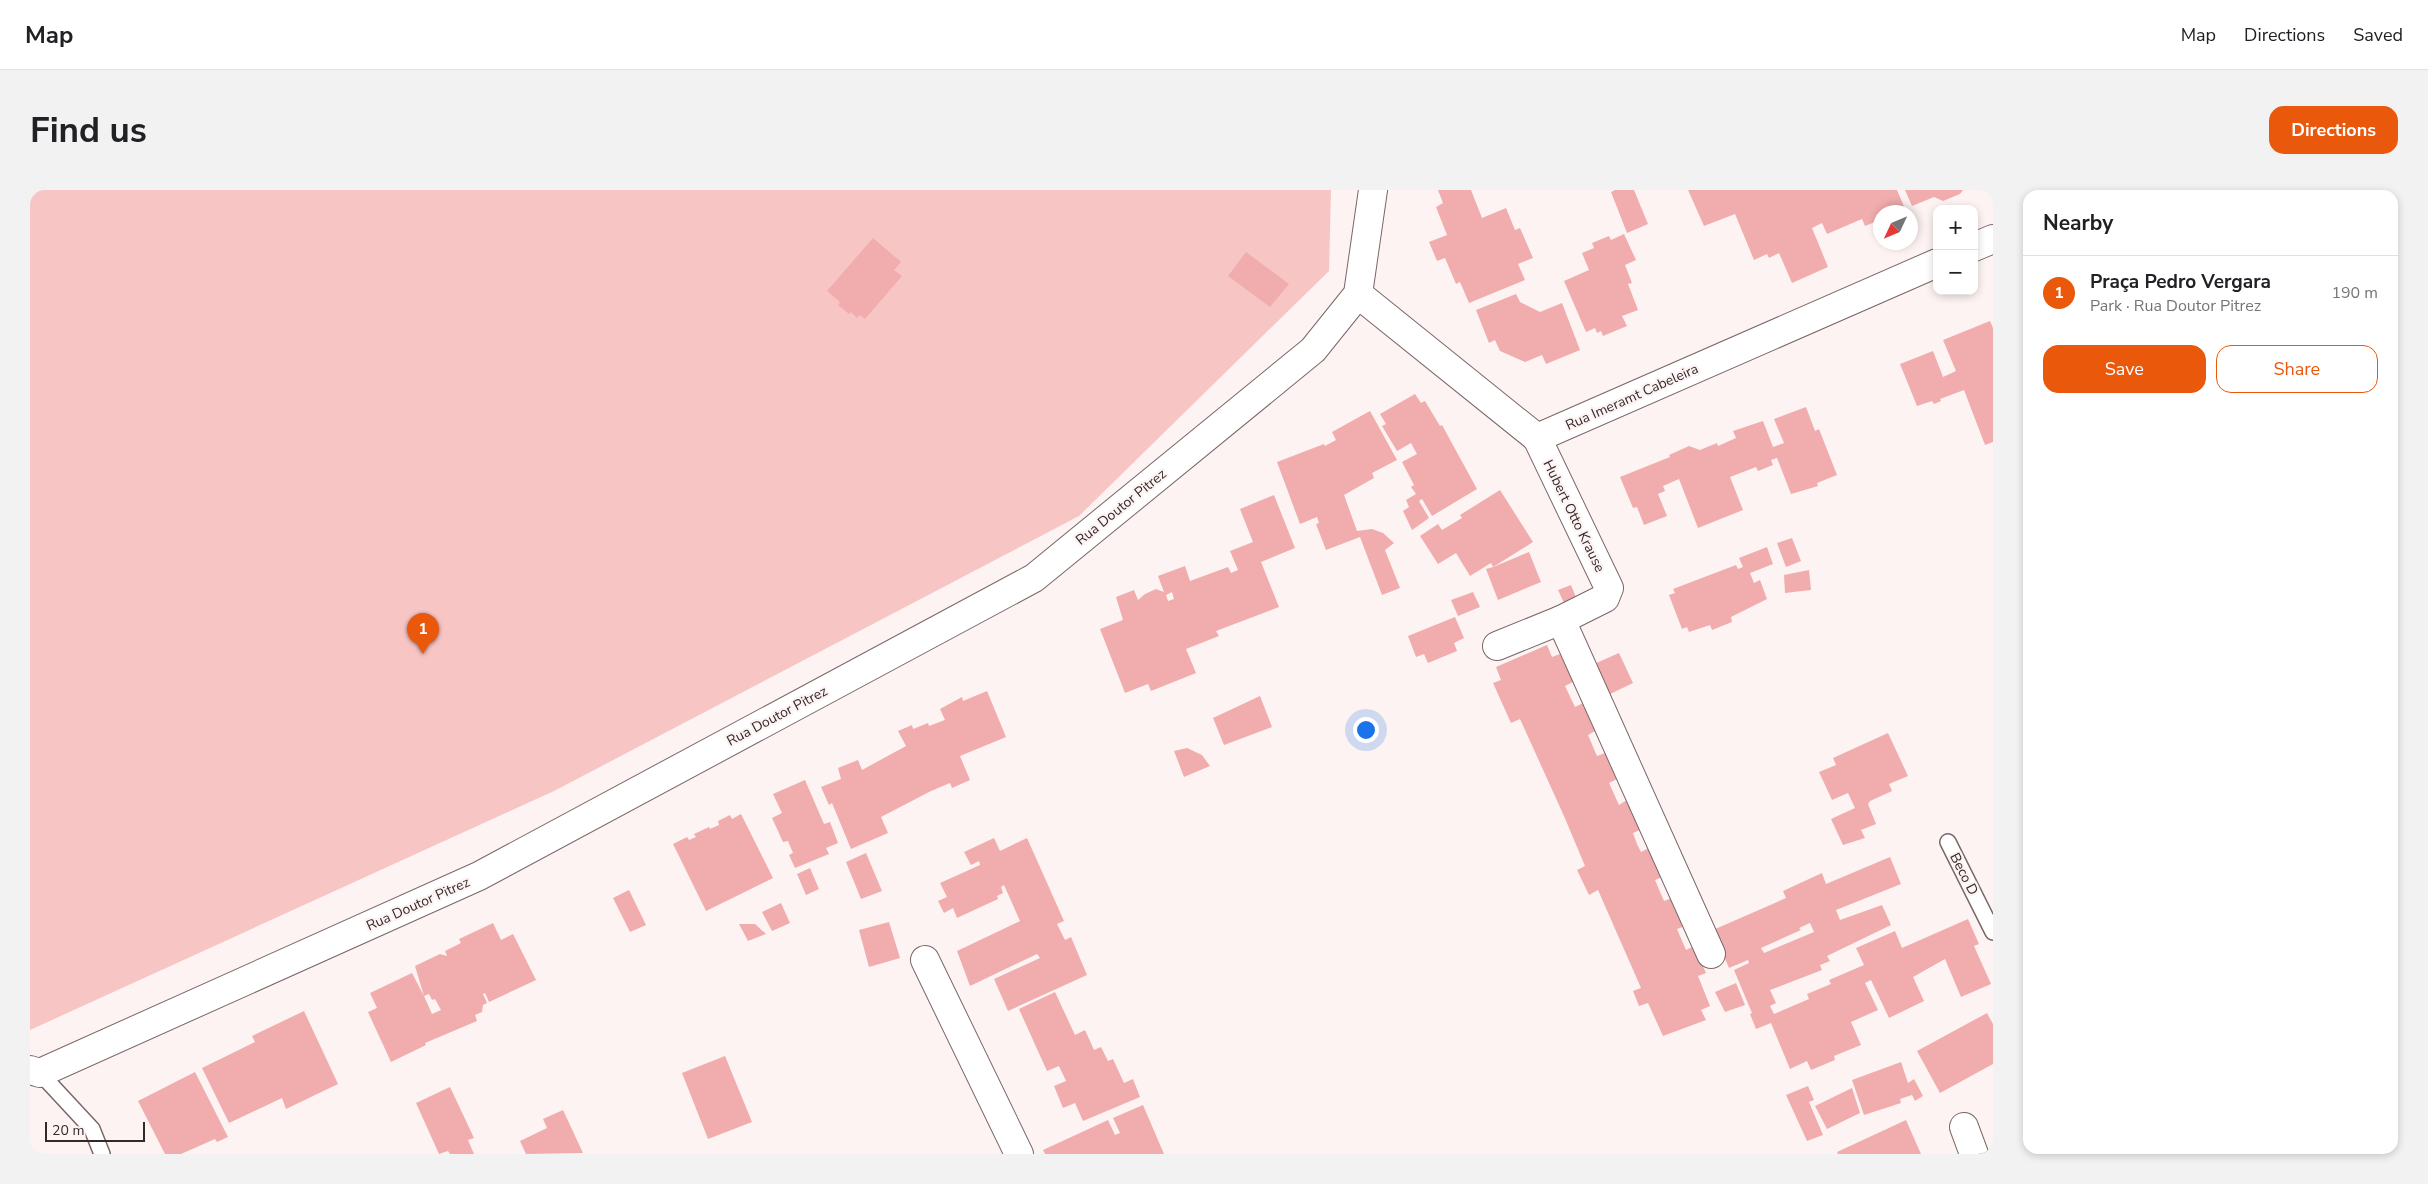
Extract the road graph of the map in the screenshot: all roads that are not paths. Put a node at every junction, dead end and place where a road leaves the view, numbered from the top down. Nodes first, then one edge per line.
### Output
1 (1373, 190) edge
2 (1993, 239) edge
3 (1978, 245) edge
4 (1933, 265) edge
5 (1358, 294) junction
6 (1537, 438) junction
7 (1561, 620) junction
8 (1497, 646) dead end
9 (1948, 842) dead end
10 (1993, 932) edge
11 (1711, 954) dead end
12 (925, 960) dead end
13 (35, 1072) edge
14 (1964, 1127) dead end
15 (102, 1154) edge
16 (1019, 1154) edge
17 (1974, 1154) edge

1 - 5 street
2 - 3 street
4 - 6 street, Rua Imeramt Cabeleira
5 - 6 street
5 - 13 street, Rua Doutor Pitrez
6 - 7 street, Hubert Otto Krause
7 - 8 street
7 - 11 street
9 - 10 lane, Beco D
12 - 16 street
13 - 15 lane
14 - 17 street

